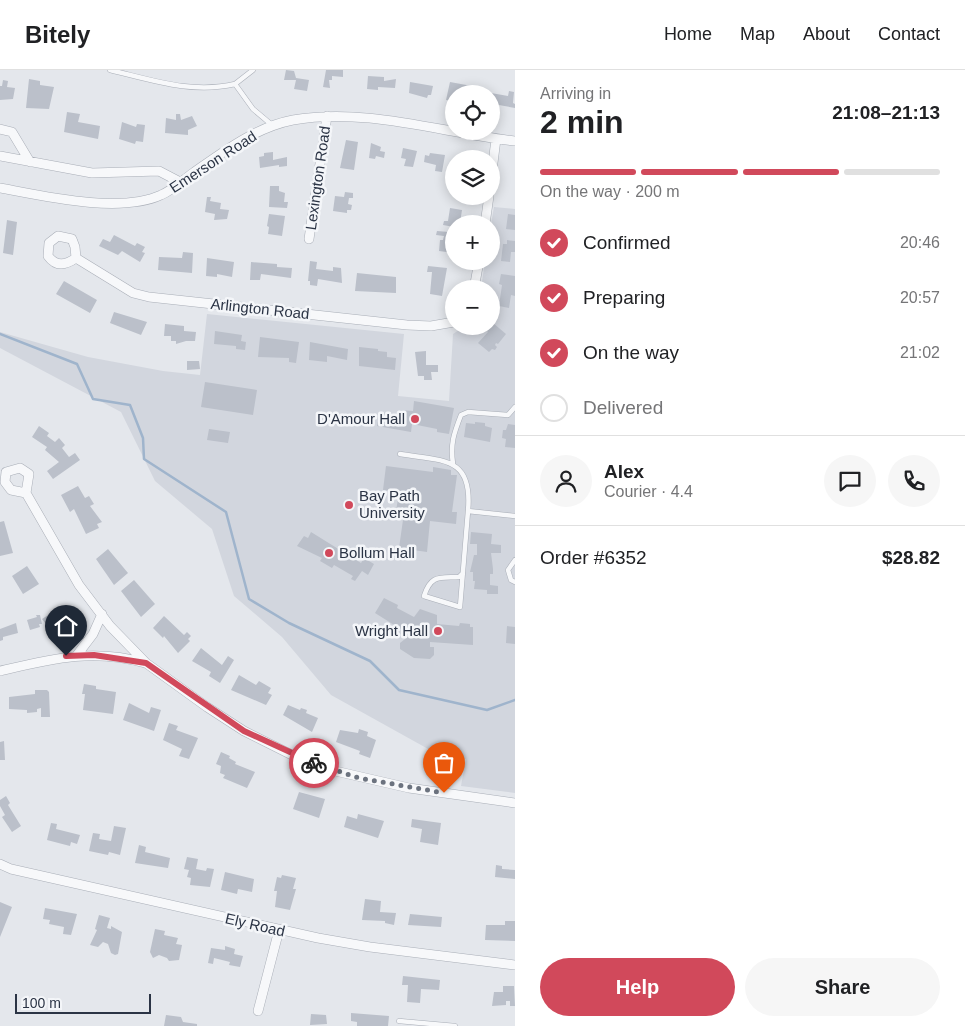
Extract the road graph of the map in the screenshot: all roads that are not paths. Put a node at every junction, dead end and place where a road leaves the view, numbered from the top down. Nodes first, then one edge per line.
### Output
1 (110, 70) edge
2 (253, 70) edge
3 (235, 84) junction
4 (327, 116) junction
5 (273, 126) junction
6 (0, 129) edge
7 (445, 131) edge
8 (500, 139) edge
9 (515, 141) edge
10 (0, 156) edge
11 (30, 162) junction
12 (180, 182) junction
13 (0, 188) edge
14 (309, 239) dead end
15 (76, 258) dead end
16 (445, 324) edge
17 (515, 407) edge
18 (400, 454) dead end
19 (453, 464) junction
20 (26, 493) dead end
21 (468, 511) junction
22 (515, 516) edge
23 (515, 560) edge
24 (462, 574) junction
25 (515, 582) edge
26 (102, 614) junction
27 (77, 655) junction
28 (146, 663) junction
29 (0, 671) edge
30 (515, 803) edge
31 (0, 864) edge
32 (279, 930) junction
33 (515, 964) edge
34 (258, 1011) dead end
35 (399, 1021) dead end
36 (455, 1026) edge

1 - 3 lane
2 - 3 lane
3 - 5 lane
4 - 5 street, Emerson Road
4 - 7 street, Emerson Road
4 - 14 street, Lexington Road
5 - 12 street, Emerson Road
6 - 11 street
8 - 9 street, Emerson Road
10 - 11 street
11 - 12 street
12 - 13 street, Emerson Road
15 - 16 street, Arlington Road
17 - 19 lane
18 - 19 lane
19 - 21 lane
20 - 26 street
21 - 22 lane
21 - 24 lane
23 - 25 lane
24 - 24 lane
26 - 27 street
26 - 28 street
27 - 28 street
27 - 29 street
28 - 30 street
31 - 32 street, Ely Road
32 - 33 street, Ely Road
32 - 34 street
35 - 36 lane

